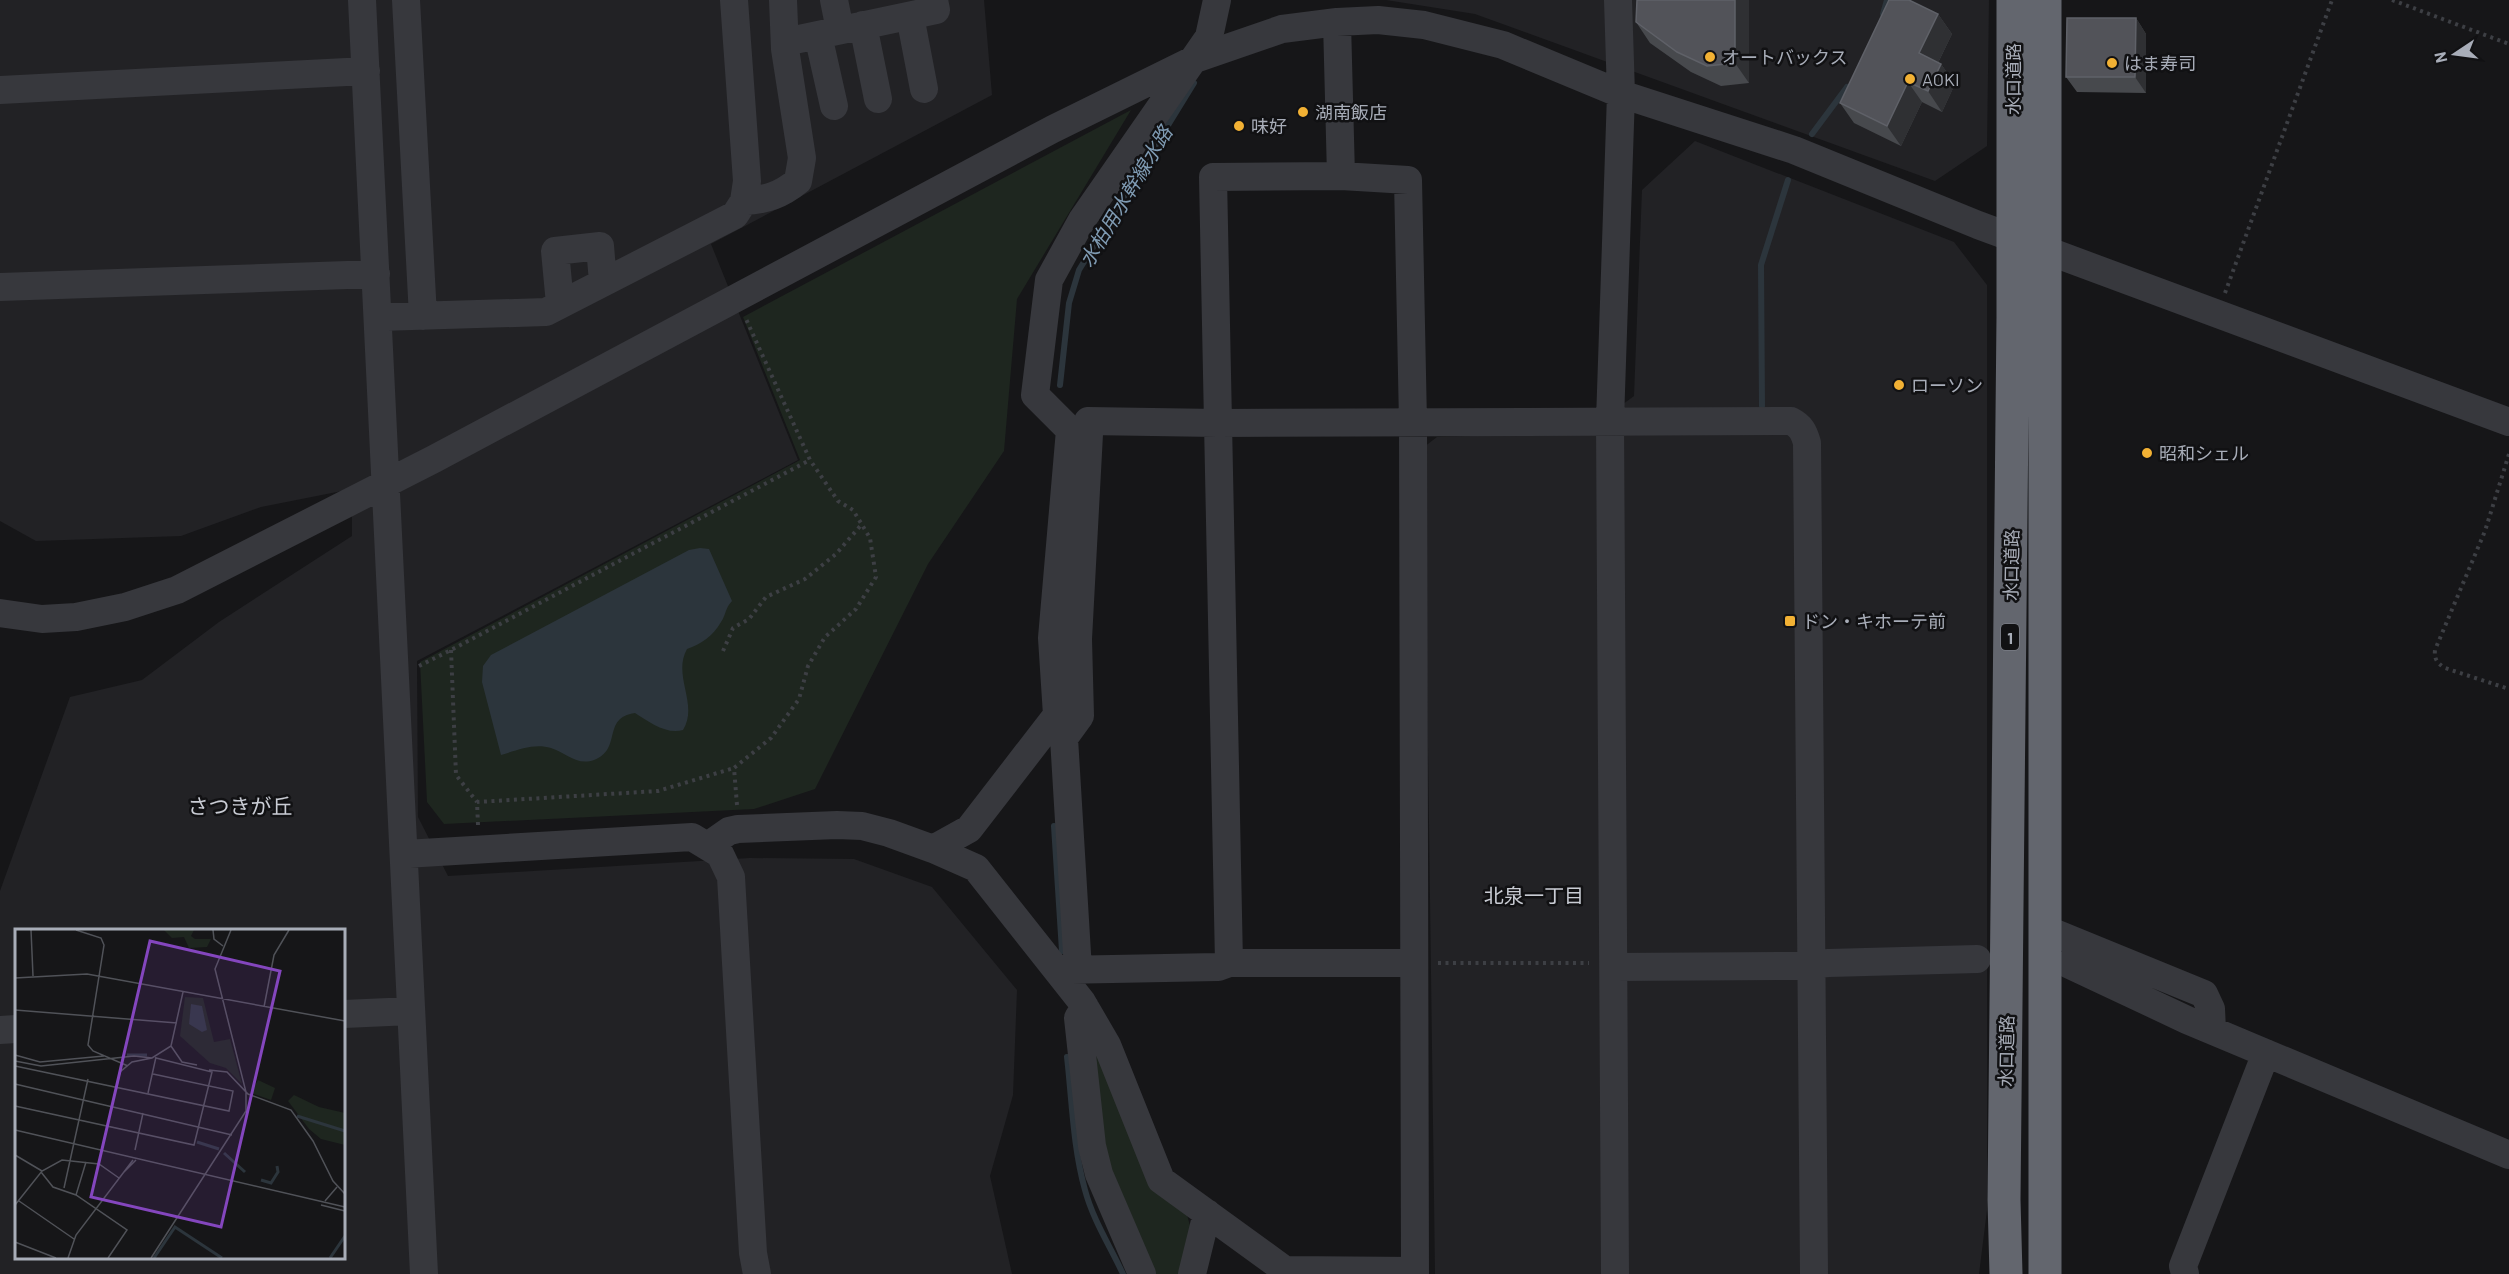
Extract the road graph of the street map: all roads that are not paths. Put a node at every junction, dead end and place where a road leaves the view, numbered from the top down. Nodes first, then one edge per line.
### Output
1 (362, 0) edge
2 (406, 0) edge
3 (734, 0) edge
4 (783, 0) edge
5 (834, 0) edge
6 (934, 0) edge
7 (1217, 0) edge
8 (1618, 0) edge
9 (2013, 0) edge
10 (2045, 0) edge
11 (867, 21) edge
12 (1338, 22) junction
13 (785, 42) junction
14 (1195, 59) junction
15 (366, 71) junction
16 (924, 89) dead end
17 (0, 90) edge
18 (1622, 94) junction
19 (878, 99) dead end
20 (834, 106) dead end
21 (1341, 176) junction
22 (744, 201) junction
23 (2013, 238) junction
24 (2044, 250) junction
25 (376, 274) junction
26 (603, 282) junction
27 (0, 287) edge
28 (560, 304) junction
29 (423, 316) junction
30 (379, 317) junction
31 (1610, 421) junction
32 (1413, 422) junction
33 (2509, 422) edge
34 (1217, 423) junction
35 (387, 484) junction
36 (0, 613) edge
37 (1068, 700) junction
38 (709, 845) junction
39 (933, 849) junction
40 (405, 854) junction
41 (2045, 929) junction
42 (1977, 959) dead end
43 (1229, 963) junction
44 (1413, 963) junction
45 (2068, 964) dead end
46 (1811, 965) junction
47 (1614, 967) junction
48 (1067, 970) junction
49 (1085, 1008) junction
50 (411, 1011) junction
51 (345, 1014) edge
52 (2212, 1030) junction
53 (2266, 1053) junction
54 (2509, 1155) edge
55 (1207, 1213) junction
56 (1415, 1272) edge
57 (423, 1274) edge
58 (757, 1274) edge
59 (1142, 1274) edge
60 (1192, 1274) edge
61 (1615, 1274) edge
62 (1814, 1274) edge
63 (2006, 1274) edge
64 (2045, 1274) edge
65 (2185, 1274) edge

1 - 15 street
2 - 29 street
3 - 22 street
4 - 13 street
5 - 11 street
6 - 11 street
7 - 14 street
8 - 18 street
9 - 23 highway, 水口道路 / 1
10 - 24 highway, 水口道路 / 1
11 - 13 street
11 - 16 street
11 - 19 street
11 - 20 street
12 - 14 street
12 - 18 street
12 - 21 street
13 - 22 street
14 - 35 street
14 - 37 street
15 - 17 street
15 - 25 street
18 - 23 street
18 - 31 street
21 - 32 street
21 - 34 street
22 - 26 street
23 - 24 street
23 - 63 highway, 水口道路 / 1
24 - 33 street
24 - 41 highway, 水口道路 / 1
25 - 27 street
25 - 30 street
26 - 28 street
26 - 28 street
28 - 29 street
29 - 30 street
30 - 35 street
31 - 32 street
31 - 46 street
31 - 47 street
32 - 34 street
32 - 44 street
34 - 37 street
34 - 43 street
35 - 36 street
35 - 40 street
37 - 39 street
37 - 48 street
38 - 39 street
38 - 40 street
38 - 58 street
39 - 48 street
40 - 50 street
41 - 52 street
41 - 64 highway, 水口道路 / 1
42 - 46 street
43 - 44 street
43 - 48 street
44 - 56 street
45 - 52 street
46 - 47 street
46 - 62 street
47 - 61 street
48 - 49 street
49 - 55 street
49 - 59 street
50 - 51 street
50 - 57 street
52 - 53 street
53 - 54 street
53 - 65 street
55 - 56 street
55 - 60 street

